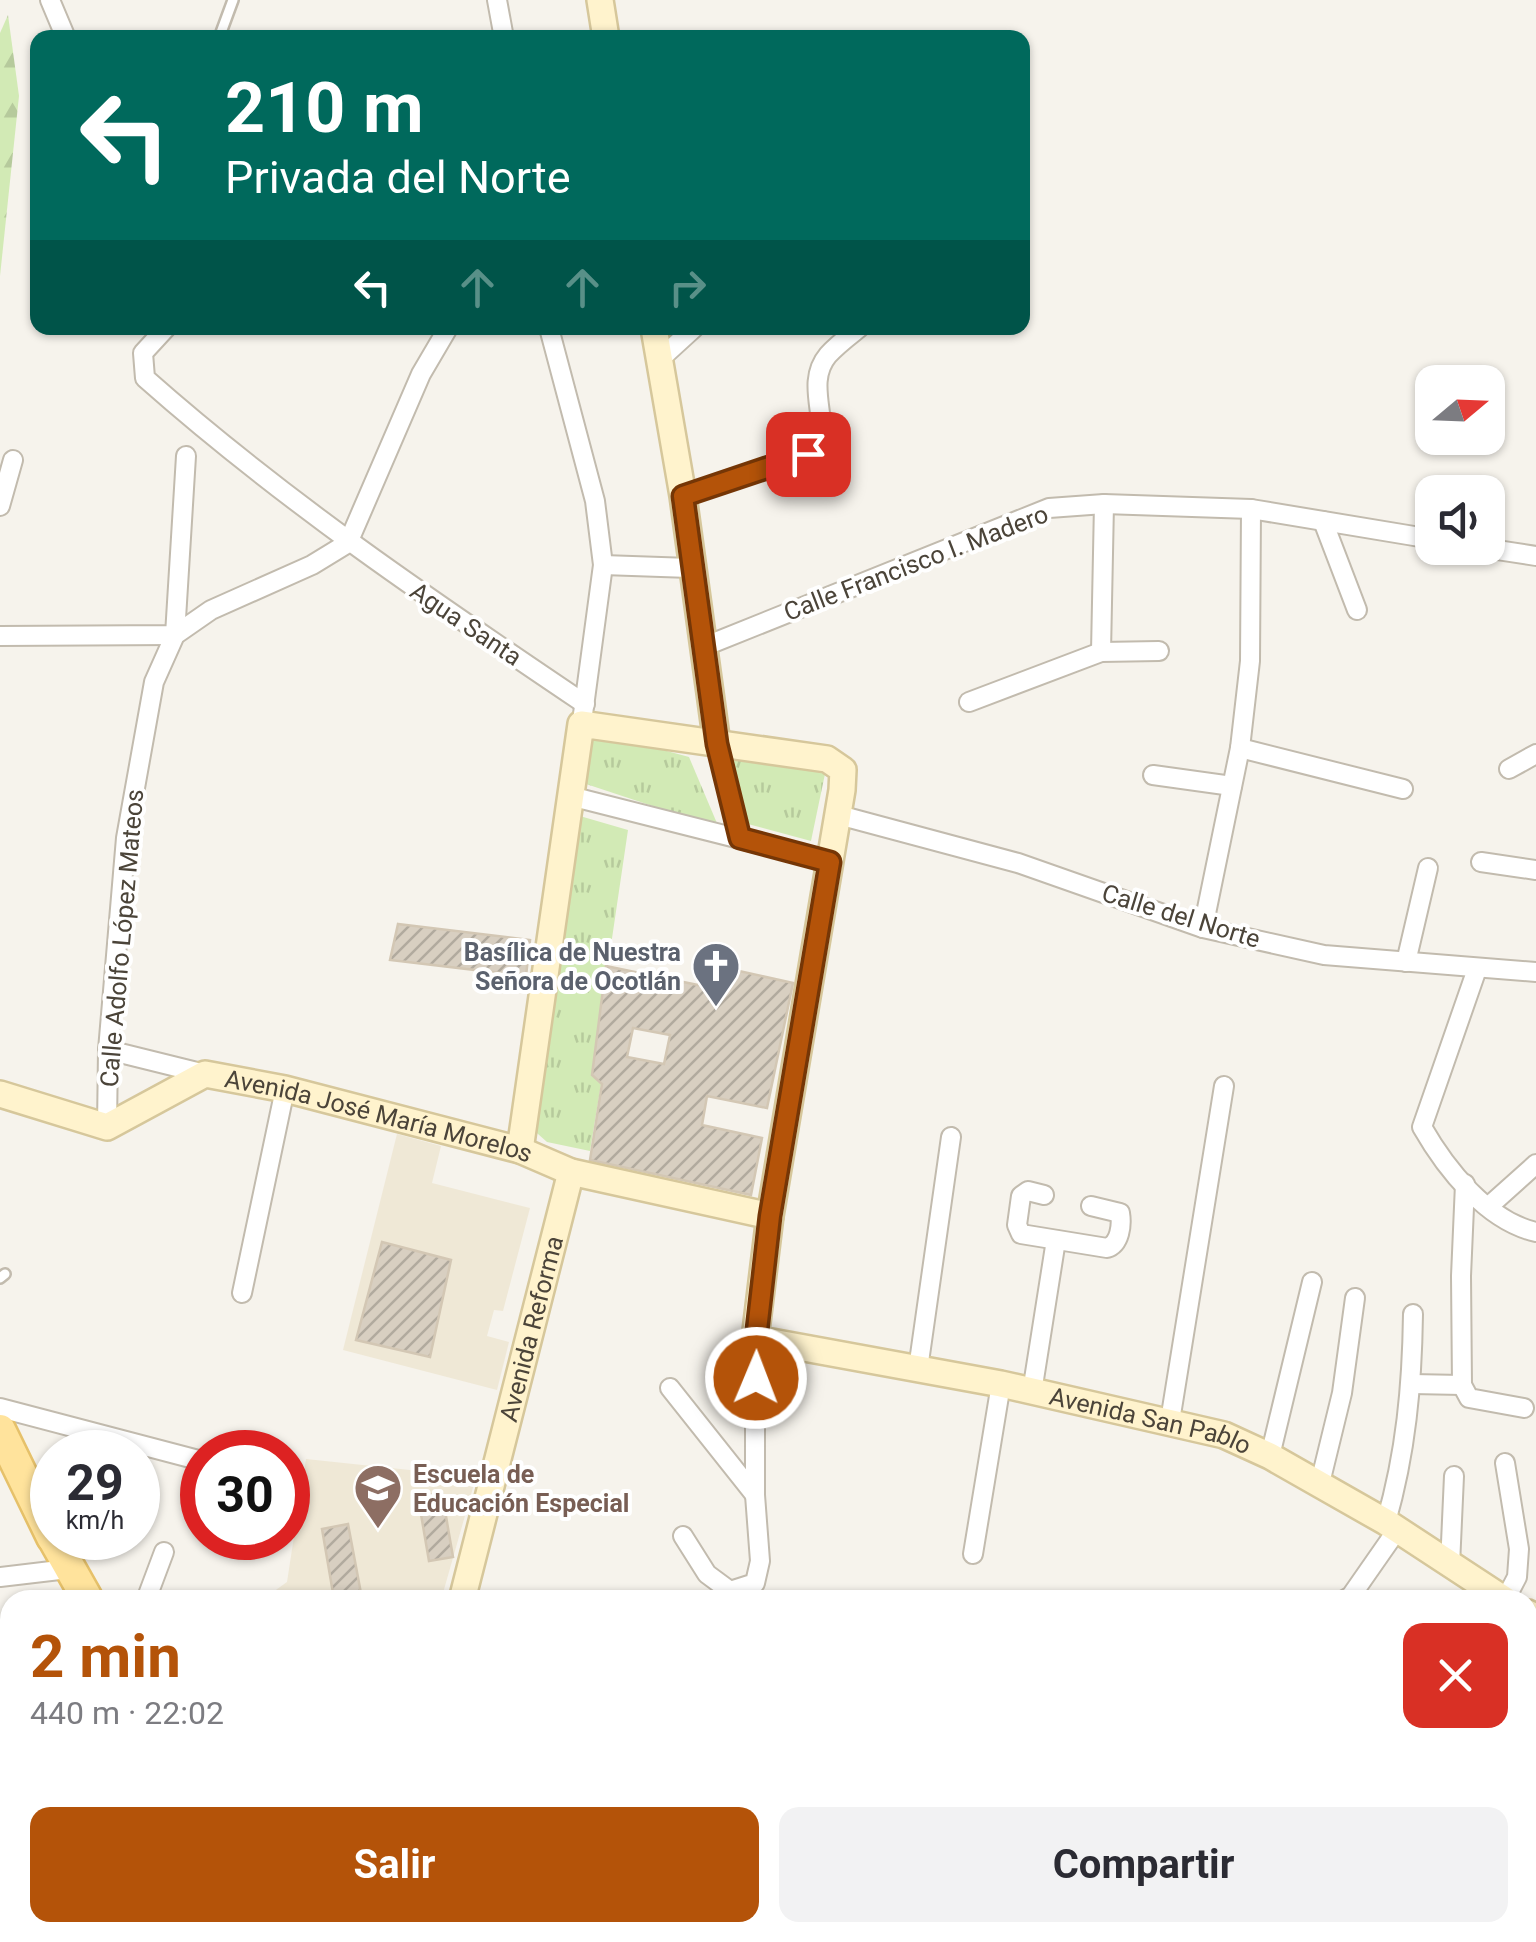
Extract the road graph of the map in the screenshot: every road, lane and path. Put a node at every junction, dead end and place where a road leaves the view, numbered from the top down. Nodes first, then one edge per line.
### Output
1 (50, 0) edge
2 (233, 0) edge
3 (497, 0) edge
4 (600, 0) edge
5 (63, 30) edge
6 (222, 30) edge
7 (503, 30) edge
8 (605, 30) edge
9 (160, 335) edge
10 (444, 335) edge
11 (552, 335) edge
12 (655, 335) edge
13 (686, 335) edge
14 (852, 335) edge
15 (659, 360) junction
16 (186, 456) dead end
17 (13, 460) dead end
18 (683, 496) junction
19 (1104, 504) junction
20 (0, 506) edge
21 (1252, 510) junction
22 (1323, 521) junction
23 (1415, 536) edge
24 (348, 544) junction
25 (1505, 551) edge
26 (1536, 556) edge
27 (603, 565) junction
28 (690, 568) junction
29 (1357, 610) dead end
30 (175, 635) junction
31 (0, 636) edge
32 (703, 648) junction
33 (1159, 651) dead end
34 (1101, 652) junction
35 (969, 702) dead end
36 (583, 714) junction
37 (717, 744) junction
38 (1240, 748) junction
39 (1536, 754) edge
40 (1509, 769) dead end
41 (1154, 775) dead end
42 (1232, 786) junction
43 (1403, 789) dead end
44 (570, 796) junction
45 (836, 814) junction
46 (740, 838) junction
47 (830, 862) junction
48 (1481, 862) dead end
49 (1428, 868) dead end
50 (1536, 870) edge
51 (1203, 928) junction
52 (1406, 962) junction
53 (1476, 969) junction
54 (1536, 972) edge
55 (108, 1050) junction
56 (204, 1074) junction
57 (1224, 1086) dead end
58 (286, 1089) junction
59 (0, 1094) edge
60 (106, 1127) junction
61 (951, 1137) dead end
62 (520, 1150) junction
63 (1536, 1164) edge
64 (571, 1172) junction
65 (1465, 1184) junction
66 (1044, 1194) dead end
67 (1090, 1206) dead end
68 (1488, 1207) junction
69 (770, 1216) junction
70 (1536, 1232) edge
71 (1056, 1240) junction
72 (1312, 1282) dead end
73 (242, 1293) dead end
74 (1355, 1298) dead end
75 (1413, 1314) dead end
76 (756, 1339) junction
77 (918, 1369) junction
78 (1001, 1384) junction
79 (1412, 1384) junction
80 (1462, 1385) junction
81 (670, 1388) dead end
82 (1032, 1392) junction
83 (0, 1408) edge
84 (1524, 1408) dead end
85 (1170, 1421) junction
86 (0, 1430) edge
87 (180, 1455) edge
88 (1270, 1456) junction
89 (1505, 1463) dead end
90 (1454, 1476) dead end
91 (1320, 1483) junction
92 (30, 1491) edge
93 (756, 1495) junction
94 (1391, 1526) junction
95 (683, 1536) dead end
96 (164, 1552) dead end
97 (973, 1554) dead end
98 (64, 1560) edge
99 (1450, 1566) junction
100 (68, 1569) junction
101 (0, 1577) edge
102 (82, 1590) edge
103 (150, 1590) edge
104 (465, 1590) edge
105 (729, 1590) edge
106 (733, 1590) edge
107 (1355, 1590) edge
108 (1489, 1590) edge
109 (1510, 1590) edge

1 - 5 street
2 - 6 lane
3 - 7 street
4 - 8 street
9 - 24 street, Agua Santa
10 - 24 street
11 - 27 street
12 - 15 street
13 - 15 street
14 - 18 street
15 - 18 street
16 - 30 street, Calle Adolfo López Mateos
17 - 20 street
18 - 28 street
19 - 21 street, Calle Francisco I. Madero
19 - 32 street, Calle Francisco I. Madero
19 - 34 street
21 - 22 street, Calle Francisco I. Madero
21 - 38 street
22 - 23 street, Calle Francisco I. Madero
22 - 29 street
24 - 30 street
24 - 36 street, Agua Santa
25 - 26 street
27 - 28 street
27 - 36 street
28 - 32 street
30 - 31 street
30 - 55 street, Calle Adolfo López Mateos
32 - 37 street
33 - 34 street
34 - 35 street
36 - 37 street
36 - 44 street
37 - 45 street
37 - 46 street
38 - 42 street
38 - 43 street
39 - 40 street
41 - 42 street
42 - 51 street
44 - 46 street
44 - 62 street
45 - 47 street
45 - 51 street, Calle del Norte
46 - 47 street
47 - 69 street
48 - 50 street
49 - 52 street
51 - 52 street, Calle del Norte
52 - 53 street, Calle del Norte
53 - 54 street, Calle del Norte
53 - 65 street
55 - 56 street
55 - 60 street, Calle Adolfo López Mateos
56 - 58 street, Avenida José María Morelos
56 - 60 street, Avenida José María Morelos
57 - 85 street
58 - 62 street, Avenida José María Morelos
58 - 73 street
59 - 60 street
61 - 77 street
62 - 64 street, Avenida José María Morelos
63 - 68 street
64 - 69 street, Avenida José María Morelos
64 - 104 street, Avenida Reforma
65 - 68 street
65 - 80 street
66 - 71 street
67 - 71 street
68 - 70 street
69 - 76 street
71 - 82 street
72 - 88 street
74 - 91 street
75 - 79 street
76 - 77 street, Avenida San Pablo
76 - 93 street
77 - 78 street, Avenida San Pablo
78 - 82 street, Avenida San Pablo
78 - 97 street
79 - 80 street
79 - 94 street
80 - 84 street
81 - 93 street
82 - 85 street, Avenida San Pablo
83 - 87 street
85 - 88 street, Avenida San Pablo
86 - 92 main road
88 - 91 street, Avenida San Pablo
89 - 109 street
90 - 99 street
91 - 94 street, Avenida San Pablo
93 - 106 street
94 - 99 street, Avenida San Pablo
94 - 107 street
95 - 105 street
96 - 103 street
98 - 100 main road
99 - 108 street, Avenida San Pablo
100 - 101 street
100 - 102 main road

